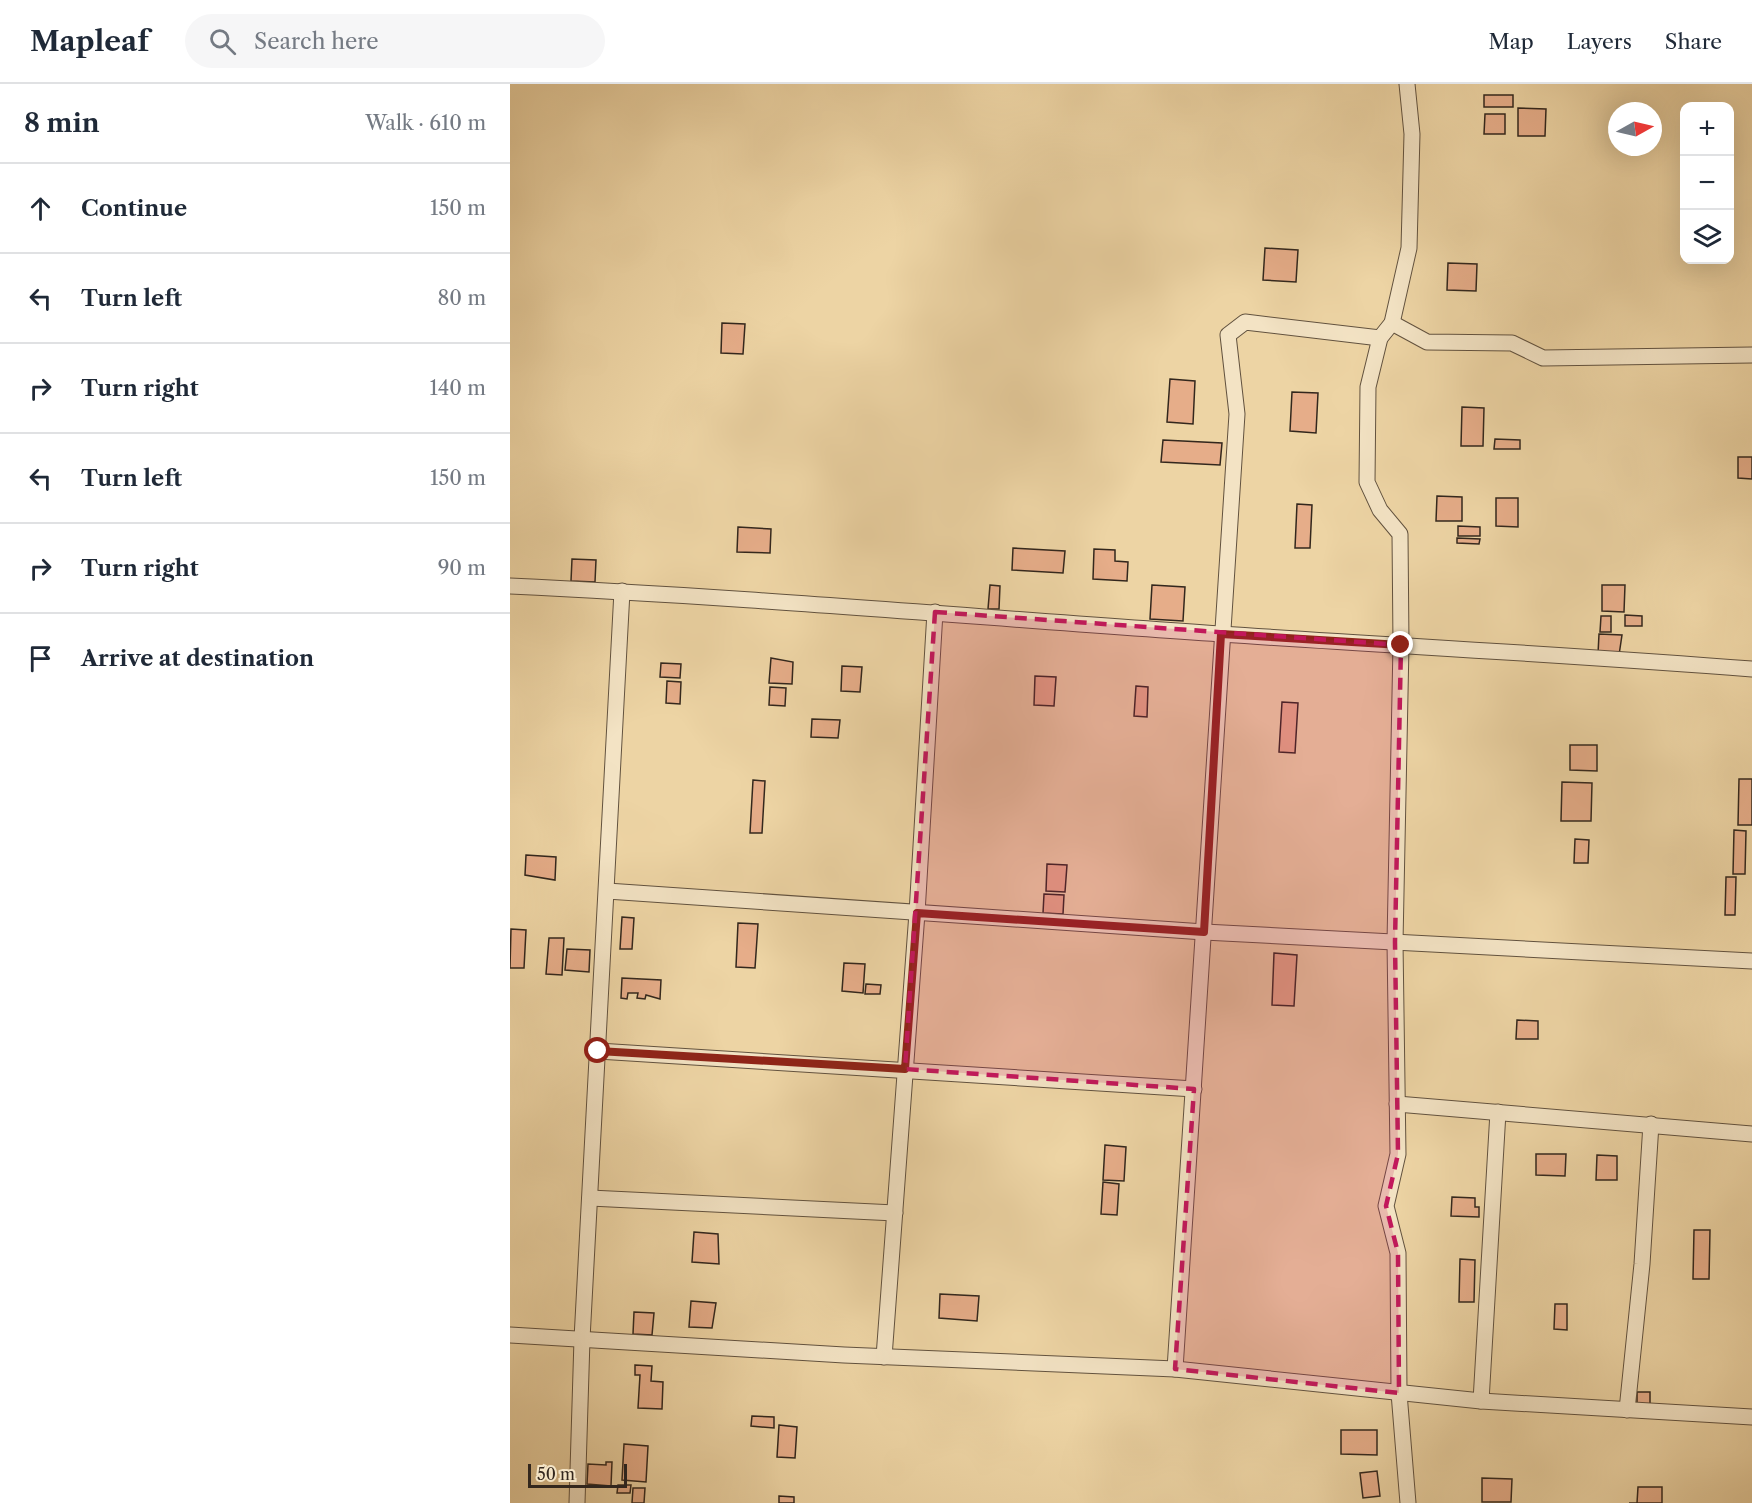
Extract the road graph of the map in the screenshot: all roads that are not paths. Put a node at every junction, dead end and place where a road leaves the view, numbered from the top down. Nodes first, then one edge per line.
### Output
1 (1407, 84) edge
2 (1392, 323) junction
3 (1380, 338) junction
4 (1752, 355) edge
5 (510, 586) edge
6 (622, 591) junction
7 (935, 612) junction
8 (1221, 634) junction
9 (1401, 645) junction
10 (1752, 669) edge
11 (607, 891) junction
12 (917, 913) junction
13 (1204, 932) junction
14 (1395, 942) junction
15 (1752, 961) edge
16 (598, 1051) junction
17 (905, 1069) junction
18 (1194, 1089) junction
19 (1397, 1104) junction
20 (1498, 1112) junction
21 (1651, 1124) junction
22 (1752, 1134) edge
23 (590, 1198) junction
24 (895, 1214) junction
25 (510, 1335) edge
26 (582, 1339) junction
27 (884, 1356) junction
28 (1175, 1369) junction
29 (1399, 1393) junction
30 (1481, 1401) junction
31 (1627, 1410) junction
32 (1752, 1417) edge
33 (577, 1503) edge
34 (1408, 1503) edge

1 - 2 street
2 - 3 street
2 - 4 street
3 - 8 street
3 - 9 street
5 - 6 street
6 - 7 street
6 - 11 street
7 - 8 street
7 - 12 street
8 - 9 street
8 - 13 street
9 - 10 street
9 - 14 street
11 - 12 street
11 - 16 street
12 - 13 street
12 - 17 street
13 - 14 street
13 - 18 street
14 - 15 street
14 - 19 street
16 - 17 street
16 - 23 street
17 - 18 street
17 - 24 street
18 - 28 street
19 - 20 street
19 - 29 street
20 - 21 street
20 - 30 street
21 - 22 street
21 - 31 street
23 - 24 street
23 - 26 street
24 - 27 street
25 - 26 street
26 - 27 street
26 - 33 street
27 - 28 street
28 - 29 street
29 - 30 street
29 - 34 street
30 - 31 street
31 - 32 street

